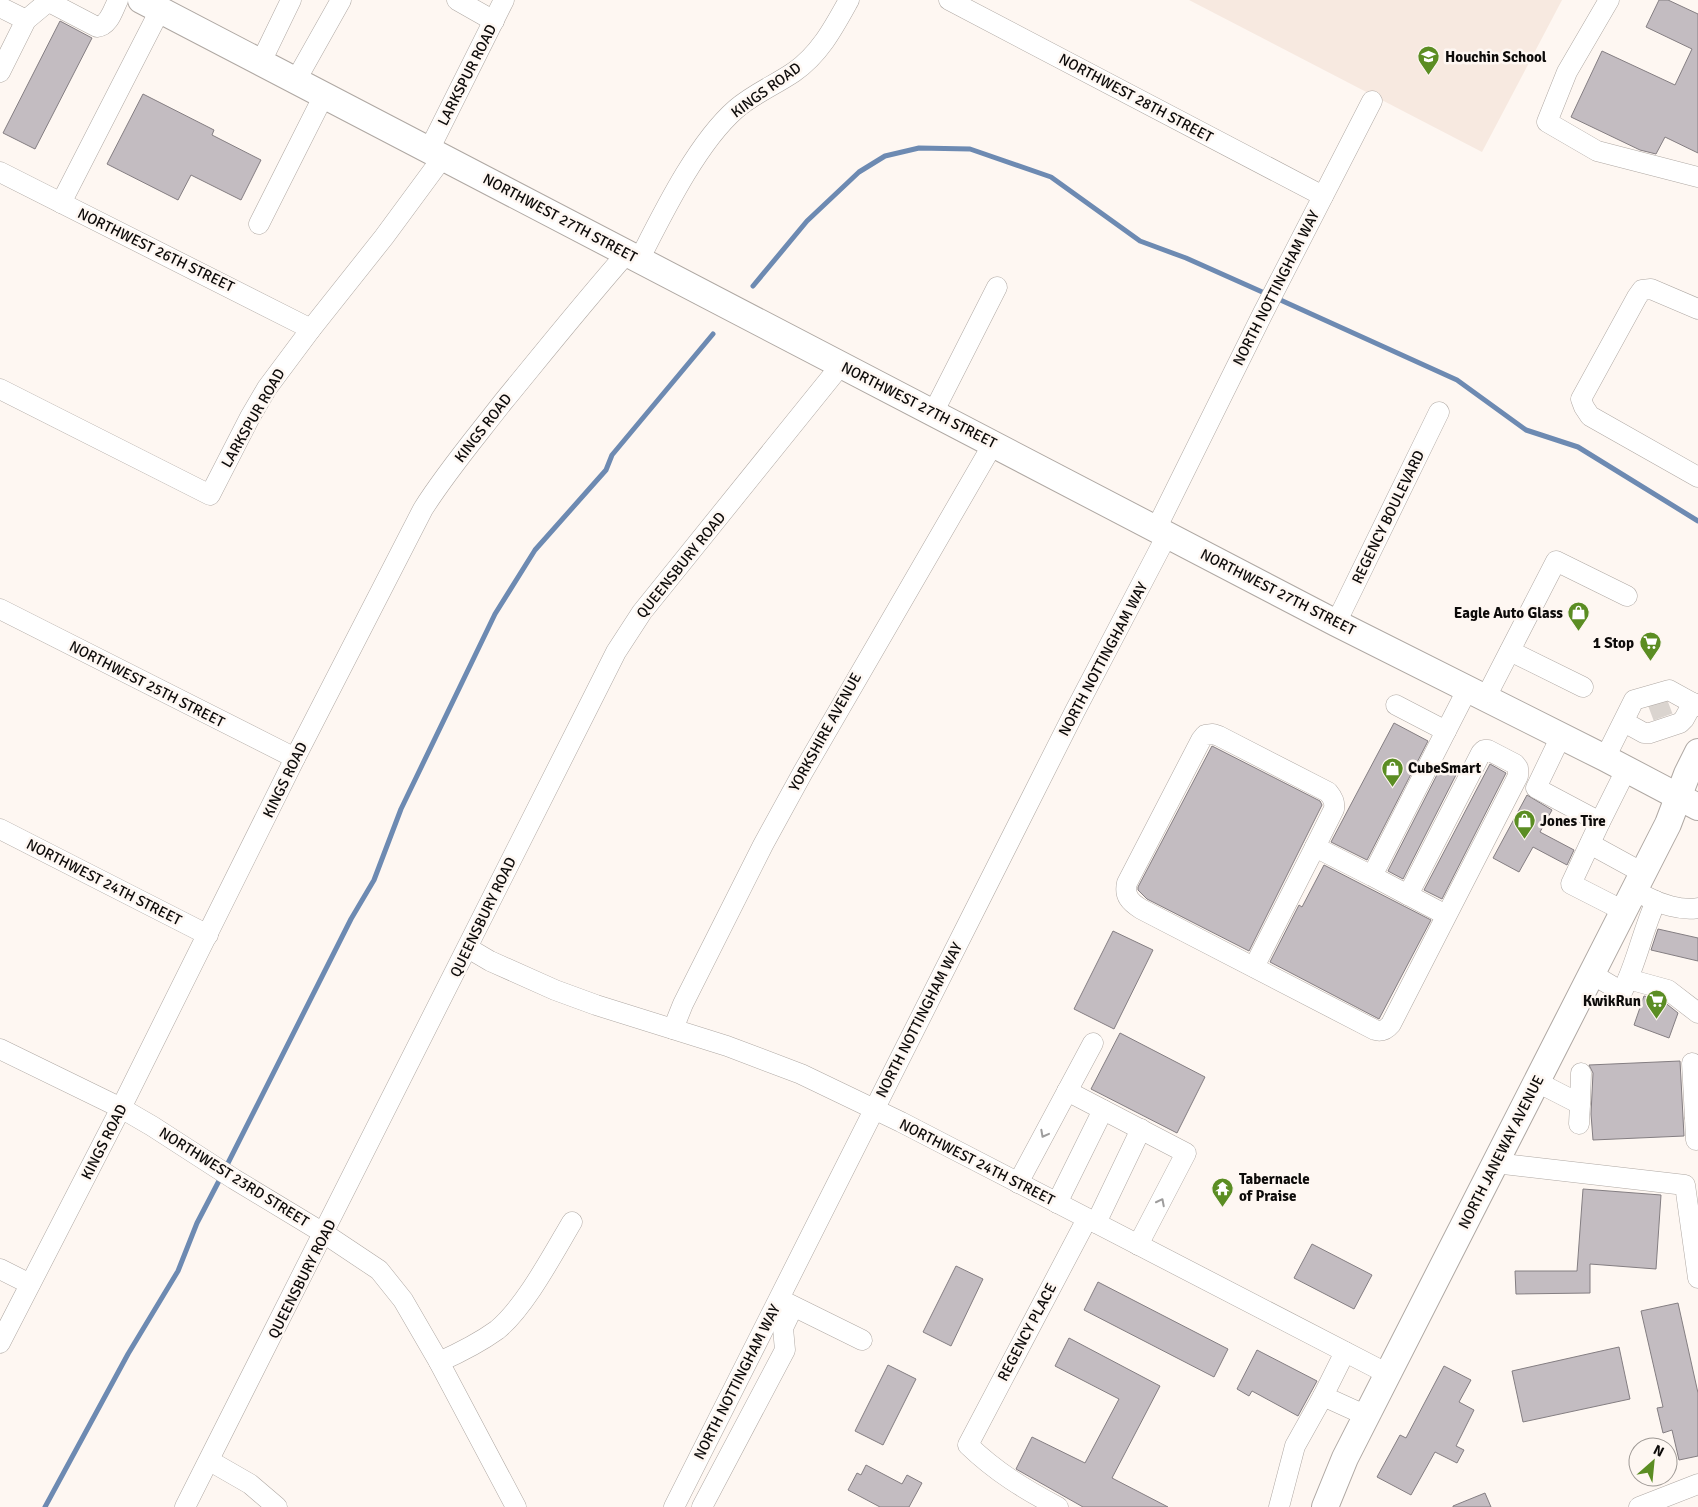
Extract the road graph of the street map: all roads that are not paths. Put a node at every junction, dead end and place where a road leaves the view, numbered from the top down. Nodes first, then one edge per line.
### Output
1 (118, 0) edge
2 (291, 0) edge
3 (341, 0) edge
4 (457, 0) edge
5 (504, 0) edge
6 (849, 0) edge
7 (949, 0) edge
8 (1609, 0) edge
9 (49, 1) edge
10 (151, 5) edge
11 (0, 7) edge
12 (26, 20) junction
13 (494, 21) junction
14 (261, 62) junction
15 (0, 72) edge
16 (296, 80) junction
17 (324, 95) junction
18 (1372, 101) dead end
19 (436, 153) junction
20 (0, 172) edge
21 (1698, 177) edge
22 (1323, 196) junction
23 (61, 203) junction
24 (259, 224) dead end
25 (633, 256) junction
26 (997, 287) dead end
27 (1698, 309) edge
28 (312, 329) junction
29 (841, 365) junction
30 (0, 389) edge
31 (1439, 412) dead end
32 (933, 413) junction
33 (993, 444) junction
34 (1698, 477) edge
35 (1162, 532) junction
36 (1627, 596) dead end
37 (0, 609) edge
38 (1336, 623) junction
39 (1510, 651) junction
40 (1583, 687) dead end
41 (1476, 694) junction
42 (1696, 704) edge
43 (1396, 705) dead end
44 (1660, 710) junction
45 (1624, 722) junction
46 (1446, 731) junction
47 (1561, 736) junction
48 (1698, 752) edge
49 (295, 758) junction
50 (1616, 764) junction
51 (1688, 802) edge
52 (1600, 822) junction
53 (0, 829) edge
54 (1590, 844) junction
55 (1315, 847) junction
56 (1372, 876) junction
57 (1639, 894) junction
58 (1408, 895) junction
59 (1698, 908) edge
60 (1446, 915) junction
61 (208, 935) junction
62 (468, 948) junction
63 (1254, 967) junction
64 (1592, 974) junction
65 (1628, 979) junction
66 (1698, 1013) edge
67 (673, 1029) junction
68 (1093, 1043) dead end
69 (0, 1049) edge
70 (1692, 1063) dead end
71 (1581, 1073) dead end
72 (1537, 1082) junction
73 (1067, 1091) junction
74 (1580, 1104) junction
75 (121, 1108) junction
76 (874, 1109) junction
77 (1103, 1110) junction
78 (1697, 1118) edge
79 (1579, 1124) dead end
80 (1141, 1129) junction
81 (1696, 1140) dead end
82 (1496, 1163) junction
83 (1018, 1183) junction
84 (1057, 1203) junction
85 (1092, 1221) junction
86 (572, 1222) dead end
87 (325, 1234) junction
88 (1138, 1245) junction
89 (0, 1269) edge
90 (1698, 1279) edge
91 (30, 1284) junction
92 (786, 1303) junction
93 (862, 1340) dead end
94 (0, 1343) edge
95 (1345, 1352) junction
96 (439, 1362) junction
97 (1388, 1374) junction
98 (1323, 1396) junction
99 (1366, 1416) junction
100 (717, 1423) junction
101 (740, 1434) junction
102 (210, 1461) junction
103 (1698, 1484) edge
104 (186, 1507) edge
105 (277, 1507) edge
106 (516, 1507) edge
107 (674, 1507) edge
108 (702, 1507) edge
109 (1058, 1507) edge
110 (1279, 1507) edge
111 (1325, 1507) edge
112 (1639, 1507) edge

1 - 9 street
2 - 14 street
3 - 16 street
4 - 13 street
5 - 13 street, LARKSPUR ROAD
6 - 25 street, KINGS ROAD
7 - 22 street, NORTHWEST 28TH STREET
8 - 21 street
9 - 12 street
10 - 14 main road, NORTHWEST 27TH STREET
10 - 23 street
11 - 12 street
12 - 15 street
13 - 19 street, LARKSPUR ROAD
14 - 16 main road, NORTHWEST 27TH STREET
16 - 17 main road, NORTHWEST 27TH STREET
17 - 19 main road, NORTHWEST 27TH STREET
17 - 24 street
18 - 22 street, NORTH NOTTINGHAM WAY
19 - 25 main road, NORTHWEST 27TH STREET
19 - 28 street, LARKSPUR ROAD
20 - 23 street, NORTHWEST 26TH STREET
22 - 35 street, NORTH NOTTINGHAM WAY
23 - 28 street, NORTHWEST 26TH STREET
25 - 29 main road, NORTHWEST 27TH STREET
25 - 49 street, KINGS ROAD
26 - 32 street
27 - 34 street
28 - 30 street, LARKSPUR ROAD
29 - 32 main road, NORTHWEST 27TH STREET
29 - 62 street, QUEENSBURY ROAD
31 - 38 street, REGENCY BOULEVARD
32 - 33 main road, NORTHWEST 27TH STREET
33 - 35 main road, NORTHWEST 27TH STREET
33 - 67 street, YORKSHIRE AVENUE
35 - 38 main road, NORTHWEST 27TH STREET
35 - 76 street, NORTH NOTTINGHAM WAY
36 - 39 street
37 - 49 street, NORTHWEST 25TH STREET
38 - 41 main road, NORTHWEST 27TH STREET
39 - 40 street
39 - 41 street
41 - 46 street
41 - 47 main road, NORTHWEST 27TH STREET
42 - 44 street
42 - 44 street
43 - 46 street
44 - 45 street
44 - 45 street
45 - 50 street
46 - 56 street
47 - 50 main road, NORTHWEST 27TH STREET
47 - 52 street
48 - 51 main road, NORTH JANEWAY AVENUE
49 - 61 street, KINGS ROAD
50 - 51 main road, NORTHWEST 27TH STREET
50 - 52 street
51 - 57 main road, NORTH JANEWAY AVENUE
52 - 54 street
53 - 61 street, NORTHWEST 24TH STREET
54 - 57 street
54 - 57 street
55 - 56 street
55 - 63 street
55 - 63 street
56 - 58 street
57 - 59 street
57 - 64 main road, NORTH JANEWAY AVENUE
57 - 65 street
58 - 60 street
58 - 60 street
60 - 63 street
61 - 75 street, KINGS ROAD
62 - 67 street, NORTHWEST 24TH STREET
62 - 87 street, QUEENSBURY ROAD
64 - 65 street
64 - 72 main road, NORTH JANEWAY AVENUE
65 - 66 street
67 - 76 street, NORTHWEST 24TH STREET
68 - 73 street
69 - 75 street, NORTHWEST 23RD STREET
70 - 78 street
71 - 74 street
72 - 74 street
72 - 82 main road, NORTH JANEWAY AVENUE
73 - 77 street
73 -> 83 street
74 - 79 street
75 - 87 street, NORTHWEST 23RD STREET
75 - 91 street, KINGS ROAD
76 - 83 street, NORTHWEST 24TH STREET
76 - 92 street, NORTH NOTTINGHAM WAY
77 - 80 street
77 - 84 street
78 - 81 street
80 - 85 street, REGENCY PLACE
88 -> 80 street
82 - 90 street
82 - 97 main road, NORTH JANEWAY AVENUE
83 - 84 street, NORTHWEST 24TH STREET
84 - 85 street, NORTHWEST 24TH STREET
85 - 88 street, NORTHWEST 24TH STREET
85 - 109 street, REGENCY PLACE
86 - 96 street
87 - 96 street, NORTHWEST 23RD STREET
87 - 102 street, QUEENSBURY ROAD
88 - 95 street, NORTHWEST 24TH STREET
89 - 91 street
91 - 94 street, KINGS ROAD
92 - 93 street
92 - 100 street, NORTH NOTTINGHAM WAY
92 - 101 street
95 - 97 street, NORTHWEST 24TH STREET
95 - 98 street
96 - 106 street, NORTHWEST 23RD STREET
97 - 99 main road, NORTH JANEWAY AVENUE
98 - 99 street
98 - 110 street
99 - 111 main road, NORTH JANEWAY AVENUE
100 - 101 street
100 - 107 street, NORTH NOTTINGHAM WAY
101 - 108 street
102 - 104 street, QUEENSBURY ROAD
102 - 105 street
103 - 112 street

